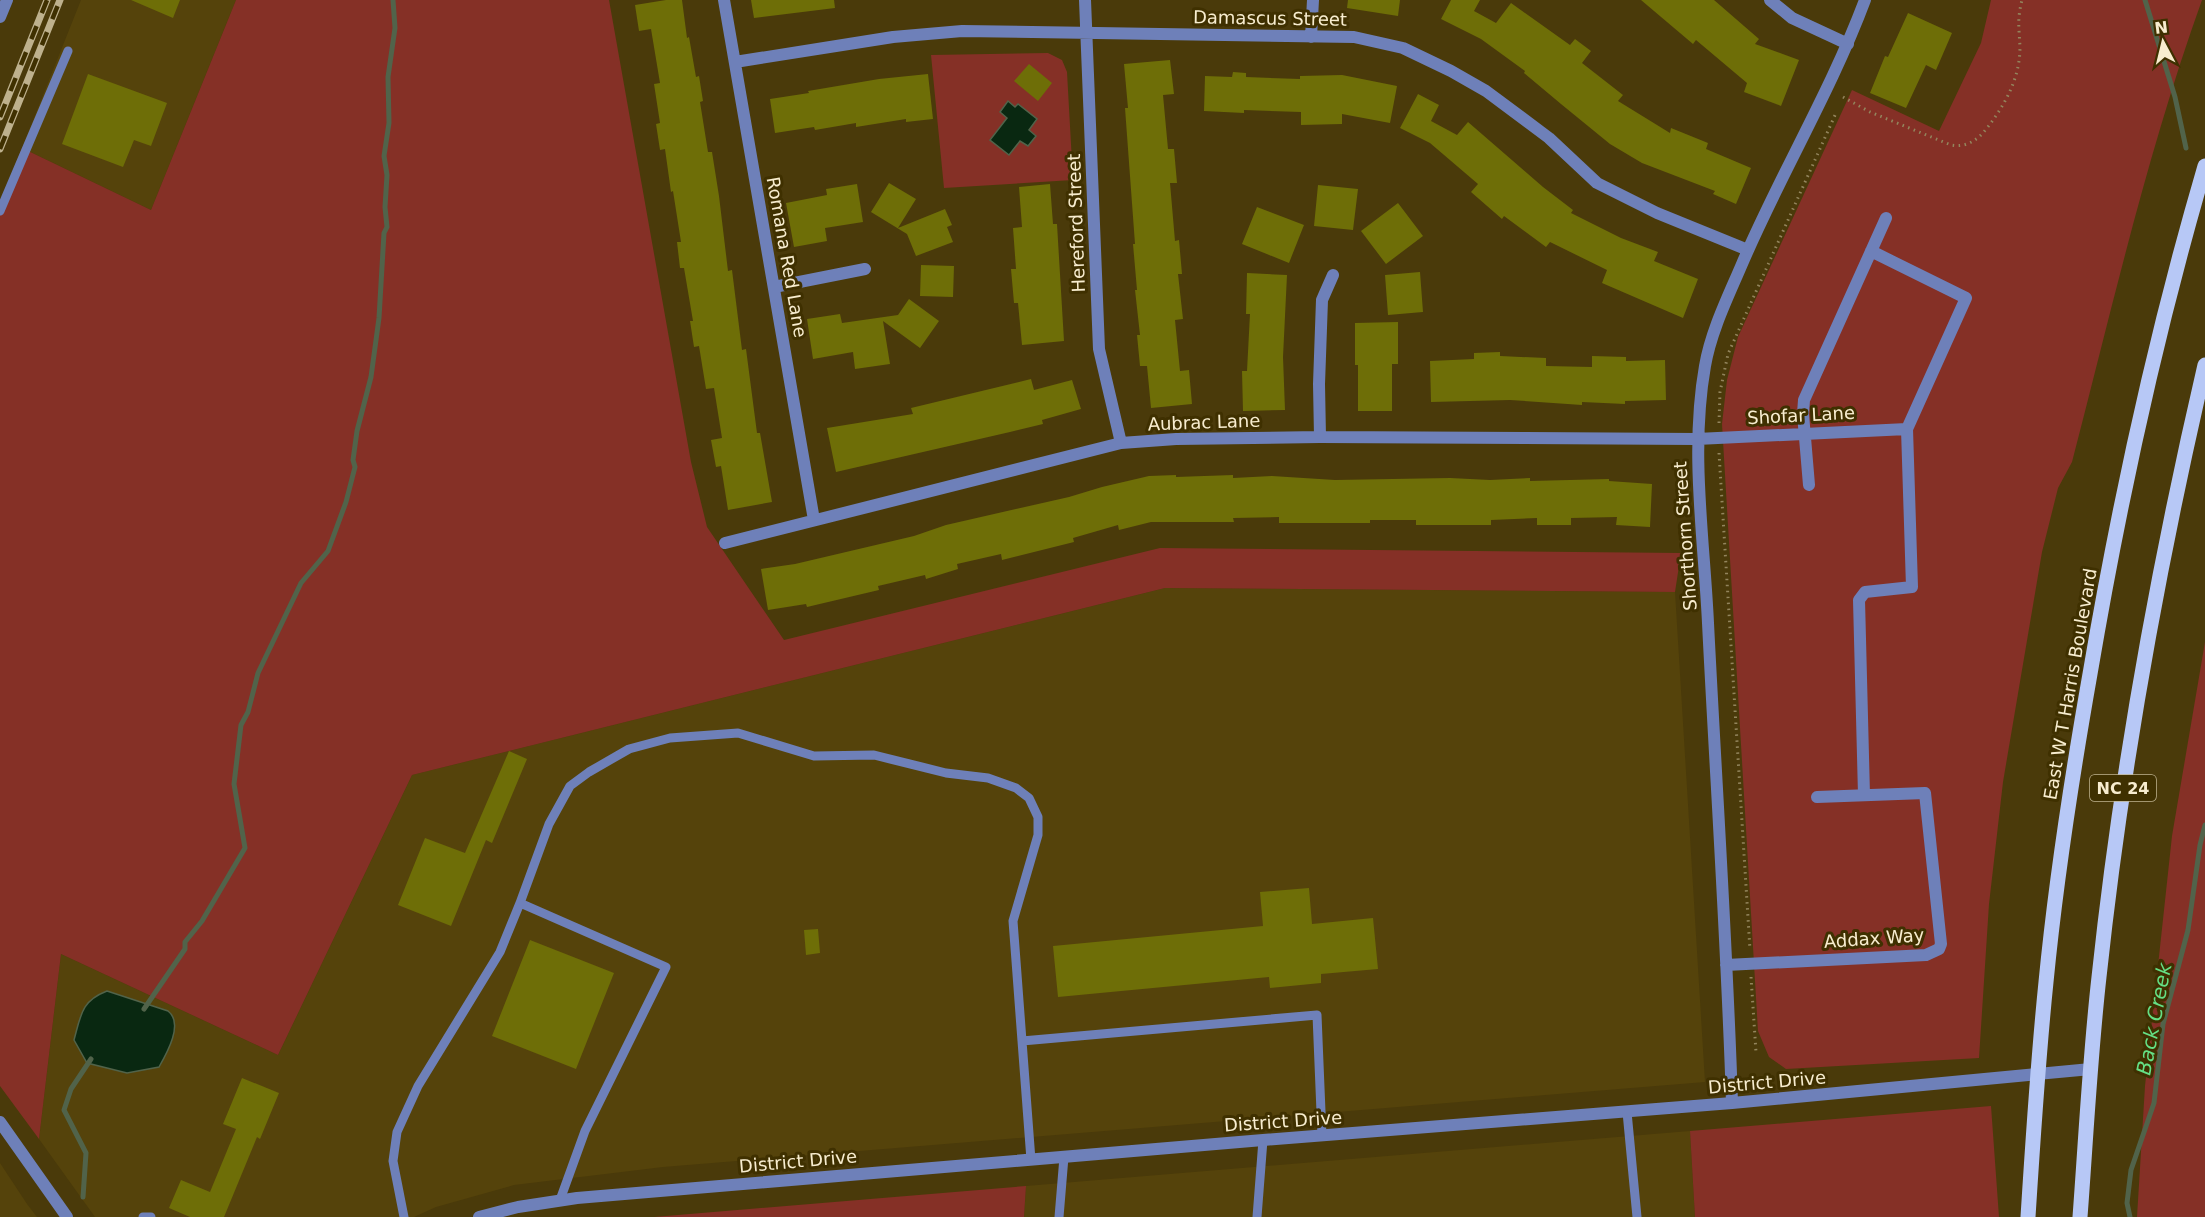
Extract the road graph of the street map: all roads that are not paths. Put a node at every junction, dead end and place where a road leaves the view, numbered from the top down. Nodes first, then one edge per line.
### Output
1 (7, 0) edge
2 (724, 0) edge
3 (1085, 0) edge
4 (1313, 0) edge
5 (1770, 0) edge
6 (1865, 0) edge
7 (0, 17) edge
8 (1086, 32) junction
9 (1311, 37) junction
10 (1848, 44) junction
11 (68, 51) dead end
12 (735, 62) junction
13 (2205, 166) edge
14 (0, 211) edge
15 (1886, 218) dead end
16 (1748, 250) junction
17 (1871, 251) junction
18 (865, 269) dead end
19 (1333, 275) dead end
20 (774, 287) junction
21 (2205, 365) edge
22 (1907, 429) junction
23 (1806, 432) junction
24 (1320, 437) junction
25 (1697, 439) junction
26 (1121, 443) junction
27 (1809, 485) dead end
28 (814, 520) junction
29 (725, 543) dead end
30 (1864, 795) junction
31 (1817, 797) dead end
32 (520, 903) junction
33 (1726, 965) junction
34 (1022, 1041) junction
35 (2091, 1069) junction
36 (2037, 1074) junction
37 (1732, 1103) junction
38 (1627, 1112) junction
39 (0, 1122) edge
40 (1322, 1136) junction
41 (1263, 1140) junction
42 (1064, 1157) junction
43 (1031, 1160) junction
44 (560, 1200) junction
45 (67, 1217) edge
46 (143, 1217) edge
47 (151, 1217) edge
48 (404, 1217) edge
49 (478, 1217) edge
50 (1059, 1217) edge
51 (1257, 1217) edge
52 (1637, 1217) edge
53 (2028, 1217) edge
54 (2080, 1217) edge

1 - 7 street
2 - 12 street, Romana Red Lane
3 - 8 street, Hereford Street
4 - 9 street
5 - 10 street
6 - 10 street, Shorthorn Street
8 - 9 street, Damascus Street
8 - 12 street, Damascus Street
8 - 26 street, Hereford Street
9 - 16 street, Damascus Street
10 - 16 street, Shorthorn Street
11 - 14 lane
12 - 20 street, Romana Red Lane
13 - 36 main road, East W T Harris Boulevard / NC 24
15 - 17 street
16 - 25 street, Shorthorn Street
17 - 22 street
17 - 23 street
18 - 20 street
19 - 24 street
20 - 28 street, Romana Red Lane
21 - 35 main road, NC 24
22 - 23 street, Shofar Lane
22 - 30 street
23 - 25 street, Shofar Lane
23 - 27 street
24 - 25 street, Aubrac Lane
24 - 26 street, Aubrac Lane
25 - 33 street, Shorthorn Street
26 - 28 street, Aubrac Lane
28 - 29 street, Aubrac Lane
30 - 31 street
30 - 33 street, Addax Way
32 - 34 lane
32 - 44 lane
32 - 48 lane
33 - 37 street, Shorthorn Street
34 - 40 lane
34 - 43 lane
35 - 36 street, District Drive
35 - 54 main road, NC 24
36 - 37 street, District Drive
36 - 53 main road, East W T Harris Boulevard / NC 24
37 - 38 street, District Drive
38 - 40 street, District Drive
38 - 52 lane
39 - 45 street
40 - 41 street, District Drive
41 - 42 street, District Drive
41 - 51 lane
42 - 43 street, District Drive
42 - 50 lane
43 - 44 street, District Drive
44 - 49 street, District Drive
46 - 47 lane

